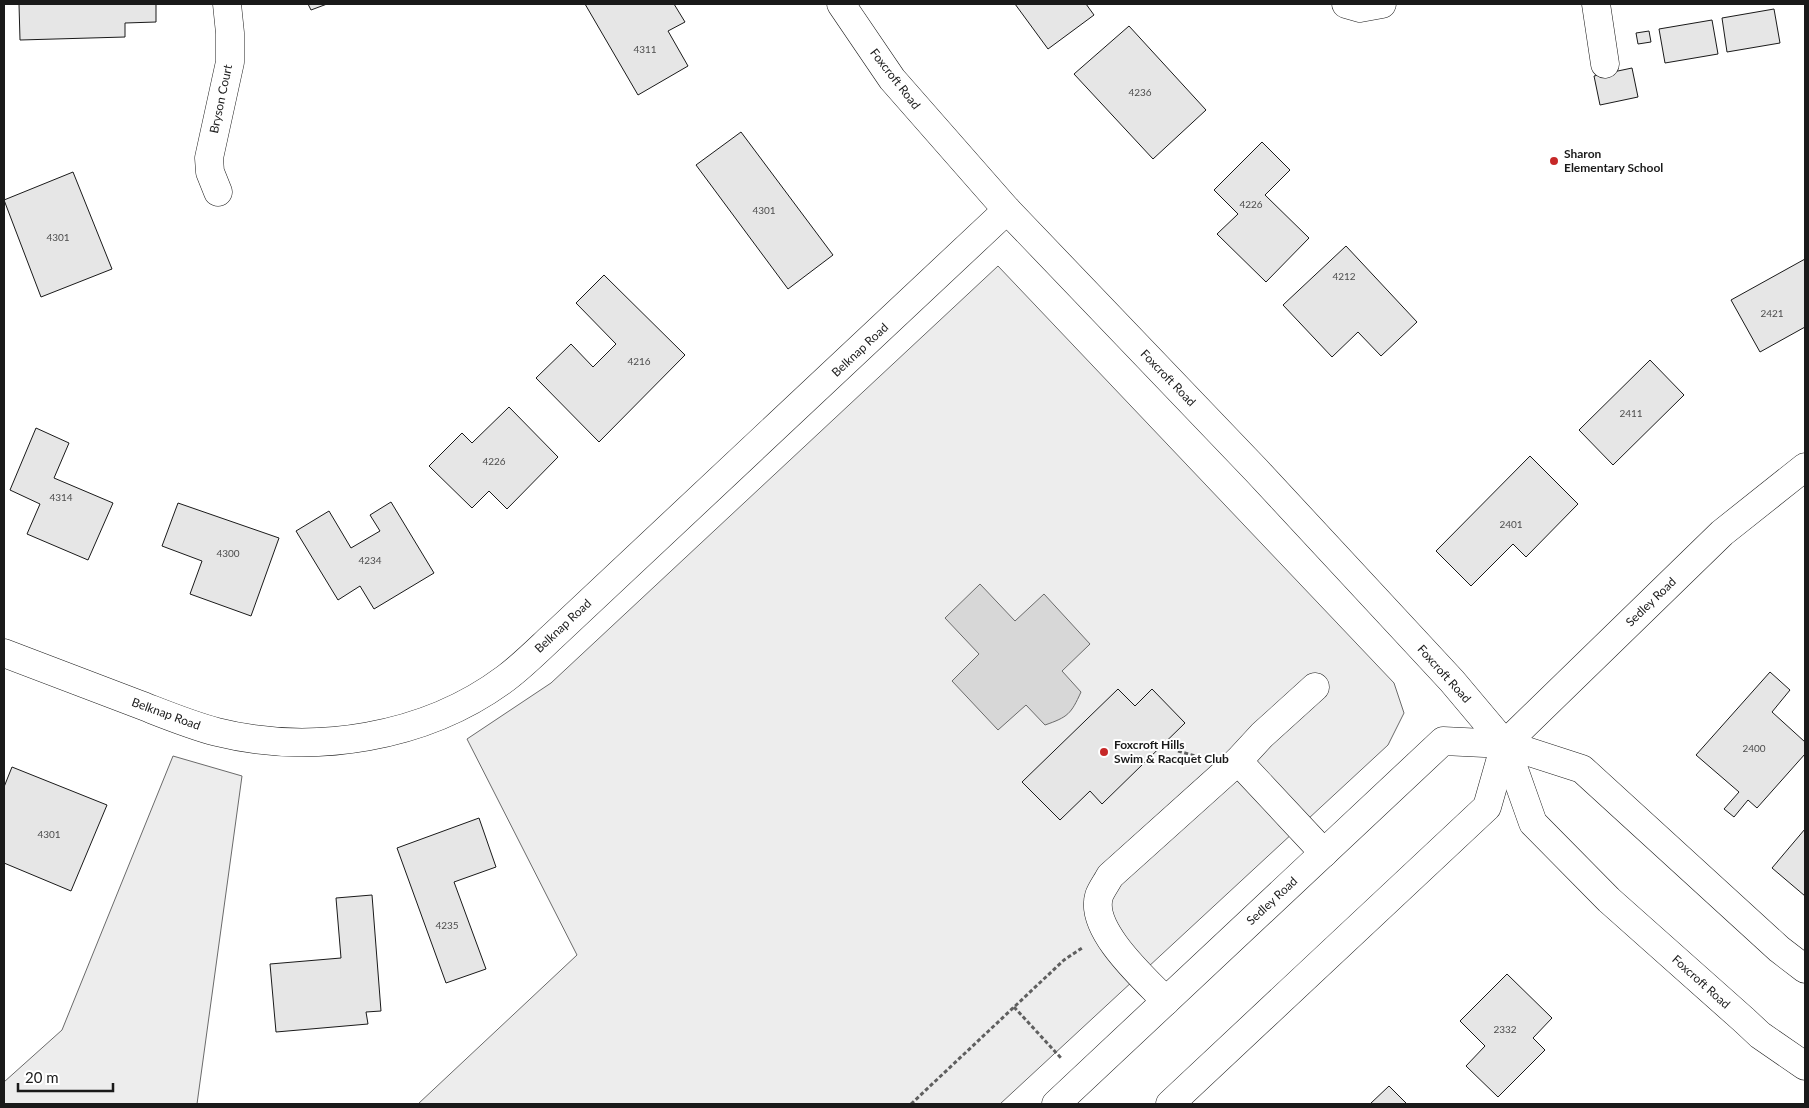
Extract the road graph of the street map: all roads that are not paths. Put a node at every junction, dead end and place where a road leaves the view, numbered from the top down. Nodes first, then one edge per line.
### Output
1 (227, 4) edge
2 (841, 4) edge
3 (1346, 4) edge
4 (1382, 4) edge
5 (1596, 4) edge
6 (1605, 64) dead end
7 (218, 192) dead end
8 (1007, 210) junction
9 (1805, 467) edge
10 (4, 653) edge
11 (1315, 687) dead end
12 (1505, 744) junction
13 (1238, 761) junction
14 (1324, 853) junction
15 (1805, 970) edge
16 (1166, 1001) junction
17 (1805, 1066) edge
18 (1056, 1104) edge
19 (1170, 1104) edge

1 - 7 street, Bryson Court
2 - 8 street, Foxcroft Road
3 - 4 street
5 - 6 street
8 - 10 street, Belknap Road
8 - 12 street, Foxcroft Road
9 - 12 street, Sedley Road
11 - 13 street
12 - 14 street, Sedley Road
12 - 15 street
12 - 17 street, Foxcroft Road
12 - 19 street, Sedley Road
13 - 14 street
13 - 16 street
14 - 16 street, Sedley Road
16 - 18 street, Sedley Road

